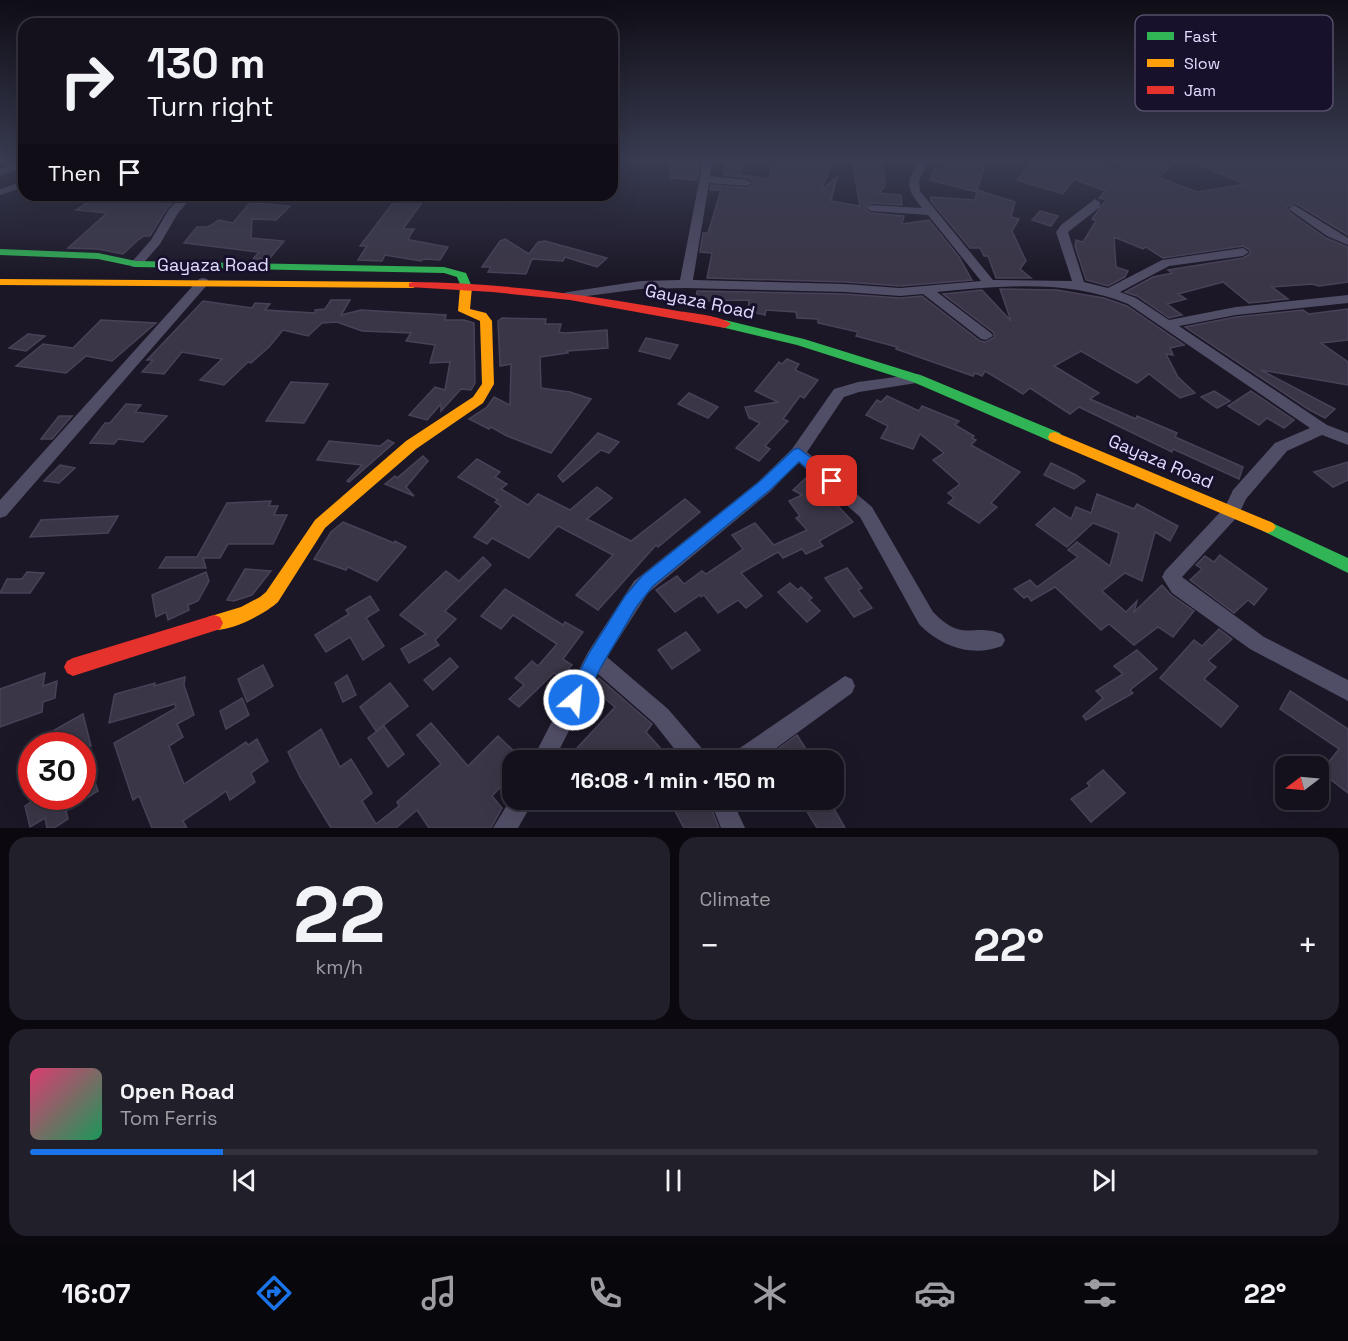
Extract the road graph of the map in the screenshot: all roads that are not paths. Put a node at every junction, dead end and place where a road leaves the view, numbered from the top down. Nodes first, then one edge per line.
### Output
1 (700, 200) edge
2 (920, 200) edge
3 (183, 201) edge
4 (1095, 202) dead end
5 (871, 208) dead end
6 (1294, 208) dead end
7 (931, 212) junction
8 (1348, 242) edge
9 (0, 252) edge
10 (1244, 252) dead end
11 (136, 264) junction
12 (0, 282) edge
13 (203, 282) junction
14 (989, 283) junction
15 (686, 284) junction
16 (466, 285) junction
17 (1079, 285) junction
18 (926, 290) junction
19 (1110, 292) junction
20 (568, 296) junction
21 (1348, 299) edge
22 (1166, 325) junction
23 (986, 336) dead end
24 (918, 379) junction
25 (1322, 429) junction
26 (1348, 439) edge
27 (798, 453) junction
28 (1232, 511) junction
29 (0, 512) edge
30 (1348, 566) edge
31 (995, 640) dead end
32 (595, 659) junction
33 (74, 667) dead end
34 (845, 686) dead end
35 (1348, 691) edge
36 (548, 750) edge
37 (689, 750) edge
38 (756, 750) edge
39 (517, 810) edge
40 (725, 810) edge
41 (505, 828) edge
42 (733, 828) edge

1 - 15 street
2 - 7 street
3 - 11 street
4 - 17 street
5 - 7 street
6 - 8 street
7 - 14 street
9 - 11 main road
10 - 19 street
11 - 16 main road
12 - 13 main road, Gayaza Road
13 - 16 main road, Gayaza Road
13 - 29 street
14 - 17 street
14 - 18 street
15 - 18 street
15 - 20 street
16 - 20 main road, Gayaza Road
16 - 33 main road
17 - 19 street
18 - 23 street
19 - 22 street
20 - 24 main road, Gayaza Road
21 - 22 street
22 - 25 street
24 - 27 street
24 - 28 main road, Gayaza Road
25 - 26 street
25 - 28 street
27 - 31 street
27 - 32 street
28 - 30 main road, Gayaza Road
28 - 35 street
32 - 36 street
32 - 37 street
34 - 38 street
39 - 41 street
40 - 42 street

